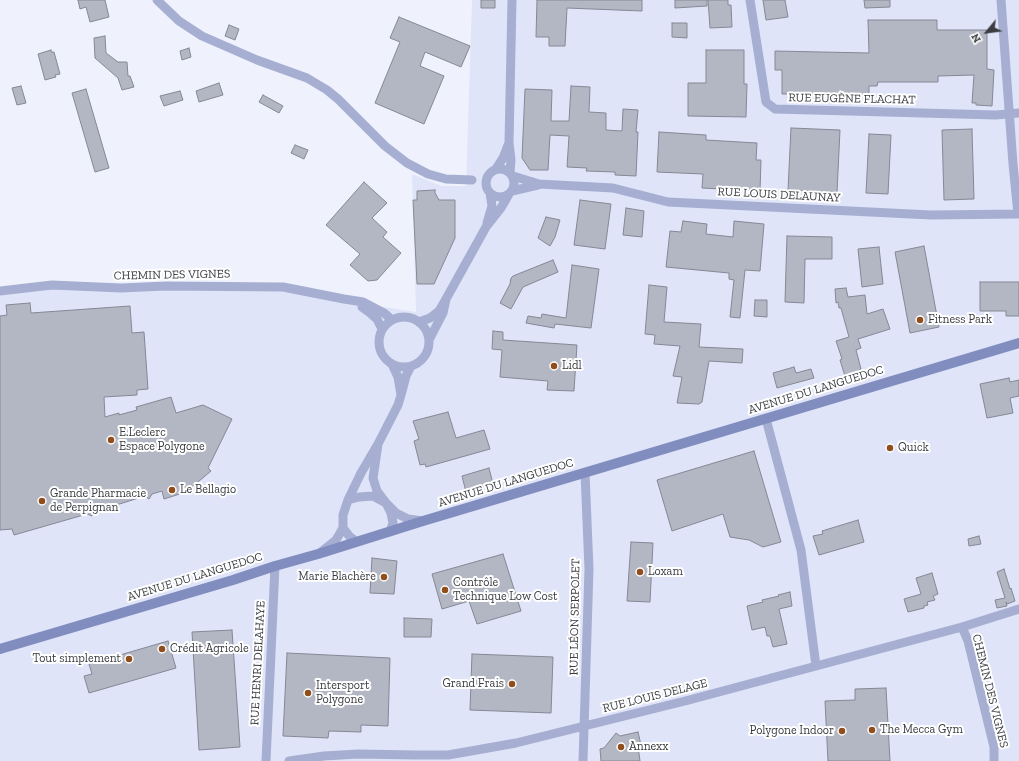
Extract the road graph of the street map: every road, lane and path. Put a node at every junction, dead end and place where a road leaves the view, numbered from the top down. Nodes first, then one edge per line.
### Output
1 (157, 0) edge
2 (512, 0) edge
3 (750, 0) edge
4 (1001, 0) edge
5 (1019, 113) edge
6 (1009, 114) junction
7 (509, 143) junction
8 (493, 170) junction
9 (512, 175) junction
10 (472, 180) junction
11 (539, 184) junction
12 (489, 191) junction
13 (510, 193) junction
14 (1019, 214) edge
15 (486, 227) junction
16 (0, 291) edge
17 (344, 299) junction
18 (446, 299) junction
19 (392, 320) junction
20 (420, 322) junction
21 (382, 329) junction
22 (429, 340) junction
23 (1019, 343) edge
24 (392, 364) junction
25 (411, 366) junction
26 (401, 396) junction
27 (766, 419) junction
28 (378, 444) junction
29 (585, 473) junction
30 (348, 500) junction
31 (386, 503) junction
32 (423, 521) junction
33 (343, 528) junction
34 (390, 532) junction
35 (357, 542) junction
36 (318, 554) junction
37 (275, 566) junction
38 (1019, 609) edge
39 (962, 627) junction
40 (0, 649) edge
41 (816, 666) junction
42 (585, 726) junction
43 (266, 761) edge
44 (289, 761) edge
45 (583, 761) edge
46 (994, 761) edge

1 - 10 street
2 - 7 street
3 - 6 street, RUE EUGÈNE FLACHAT
4 - 6 street
5 - 6 street, RUE EUGÈNE FLACHAT
6 - 14 street
7 - 8 street
7 - 9 street
8 - 9 street
8 - 10 street
8 - 12 street
9 - 11 street, RUE LOUIS DELAUNAY
9 - 13 street
10 - 12 street
11 - 13 street, RUE LOUIS DELAUNAY
11 - 14 street, RUE LOUIS DELAUNAY
12 - 13 street
12 - 15 street
13 - 15 street
15 - 18 street
16 - 17 street, CHEMIN DES VIGNES
17 - 19 street, CHEMIN DES VIGNES
17 - 21 street, CHEMIN DES VIGNES
18 - 20 street
18 - 22 street
19 - 20 street
19 - 21 street
20 - 22 street
21 - 24 street
22 - 25 street
23 - 27 main road, AVENUE DU LANGUEDOC
24 - 25 street
24 - 26 street
25 - 26 street
26 - 28 street
27 - 29 main road, AVENUE DU LANGUEDOC
27 - 41 street
28 - 30 street
28 - 31 street
29 - 32 main road, AVENUE DU LANGUEDOC
29 - 42 street, RUE LÉON SERPOLET
30 - 31 street
30 - 33 street
31 - 32 street
31 - 34 street
32 - 34 main road, AVENUE DU LANGUEDOC
33 - 35 street
33 - 36 street
34 - 35 main road, AVENUE DU LANGUEDOC
35 - 36 main road, AVENUE DU LANGUEDOC
36 - 37 main road, AVENUE DU LANGUEDOC
37 - 40 main road, AVENUE DU LANGUEDOC
37 - 43 street, RUE HENRI DELAHAYE
38 - 39 street, RUE LOUIS DELAGE
39 - 41 street, RUE LOUIS DELAGE
39 - 46 street, CHEMIN DES VIGNES
41 - 42 street, RUE LOUIS DELAGE
42 - 44 street, RUE LOUIS DELAGE
42 - 45 street, RUE LÉON SERPOLET

